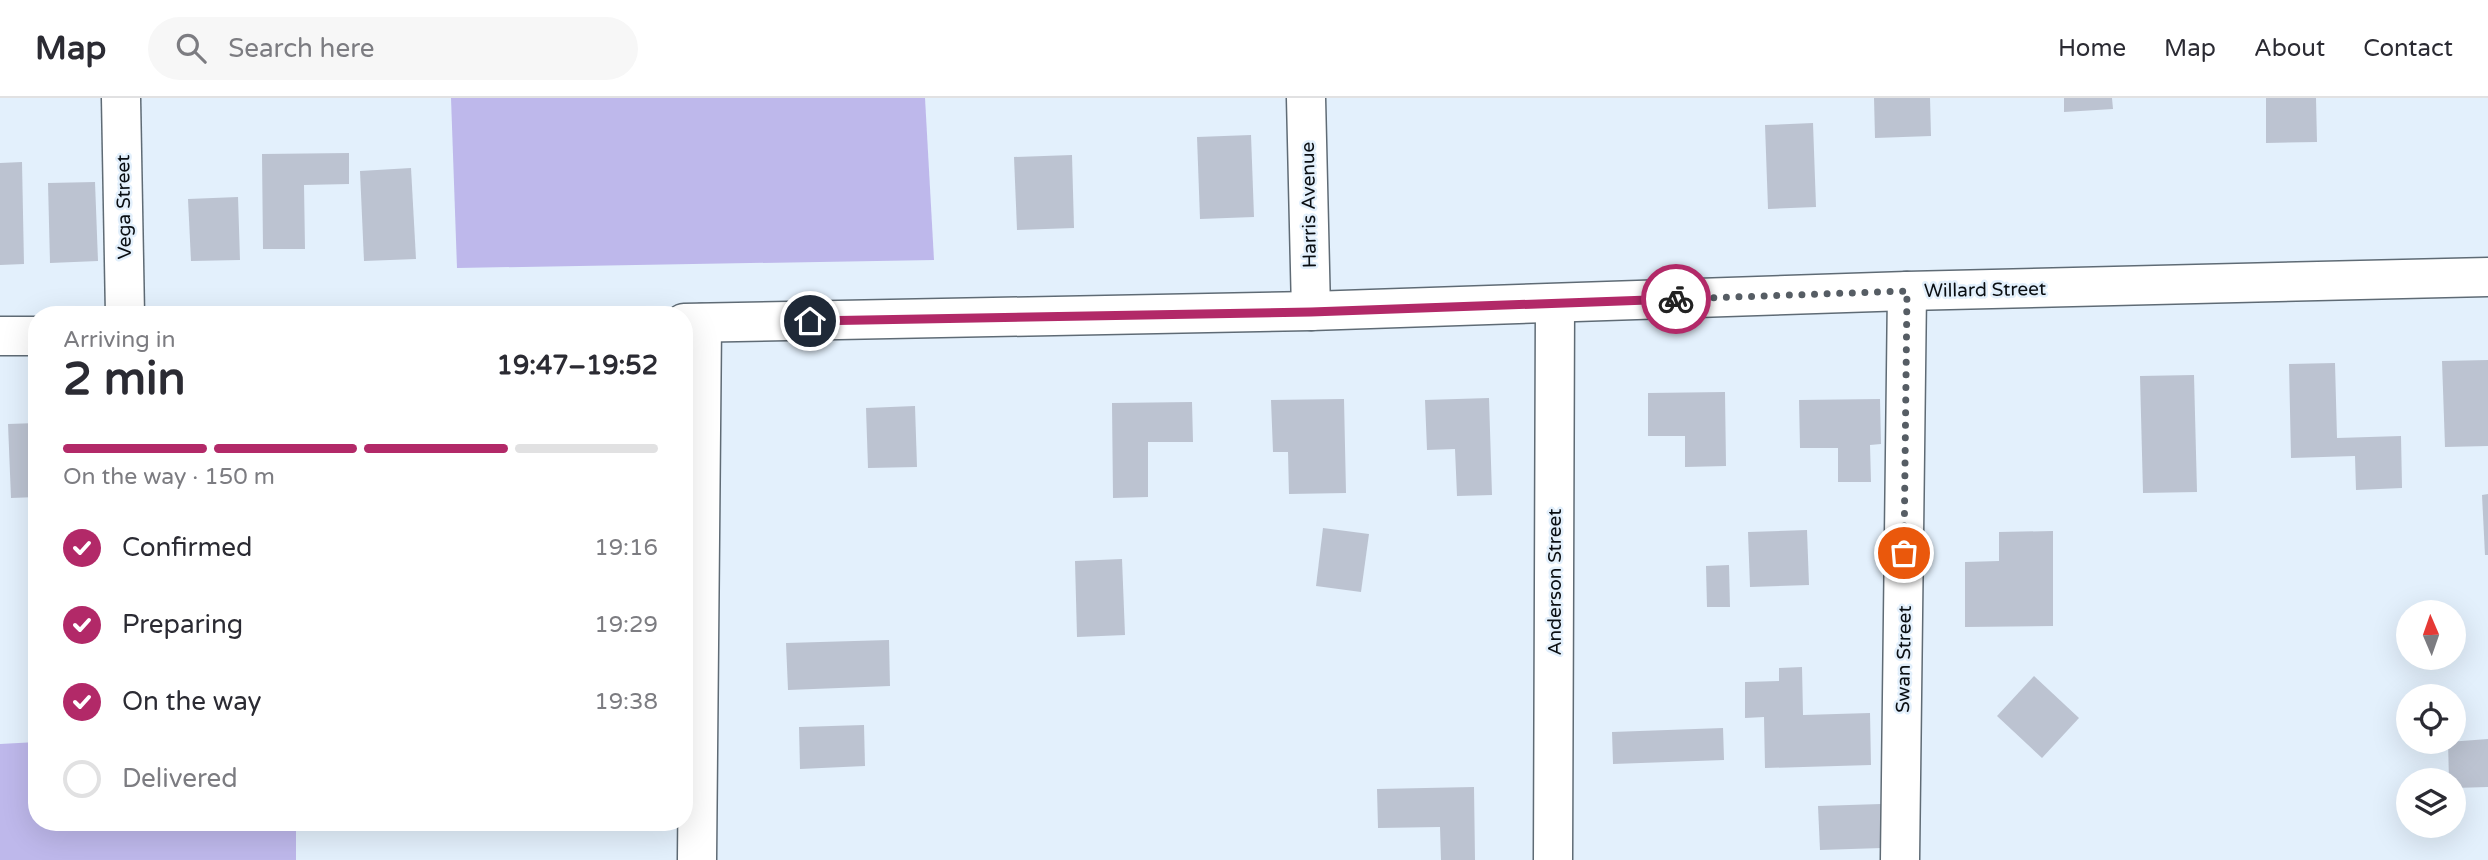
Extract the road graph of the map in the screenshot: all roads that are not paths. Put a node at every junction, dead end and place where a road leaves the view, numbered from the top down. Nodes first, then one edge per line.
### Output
1 (121, 98) edge
2 (1306, 98) edge
3 (2488, 277) edge
4 (1907, 291) junction
5 (1555, 304) junction
6 (125, 306) edge
7 (1311, 312) junction
8 (693, 323) edge
9 (28, 335) edge
10 (0, 336) edge
11 (697, 860) edge
12 (1553, 860) edge
13 (1900, 860) edge

1 - 6 street, Vega Street
2 - 7 street, Harris Avenue
3 - 4 street, Willard Street
4 - 5 street, Willard Street
4 - 13 street, Swan Street
5 - 7 street, Willard Street
5 - 12 street, Anderson Street
7 - 8 street, Willard Street
8 - 11 street
9 - 10 street

